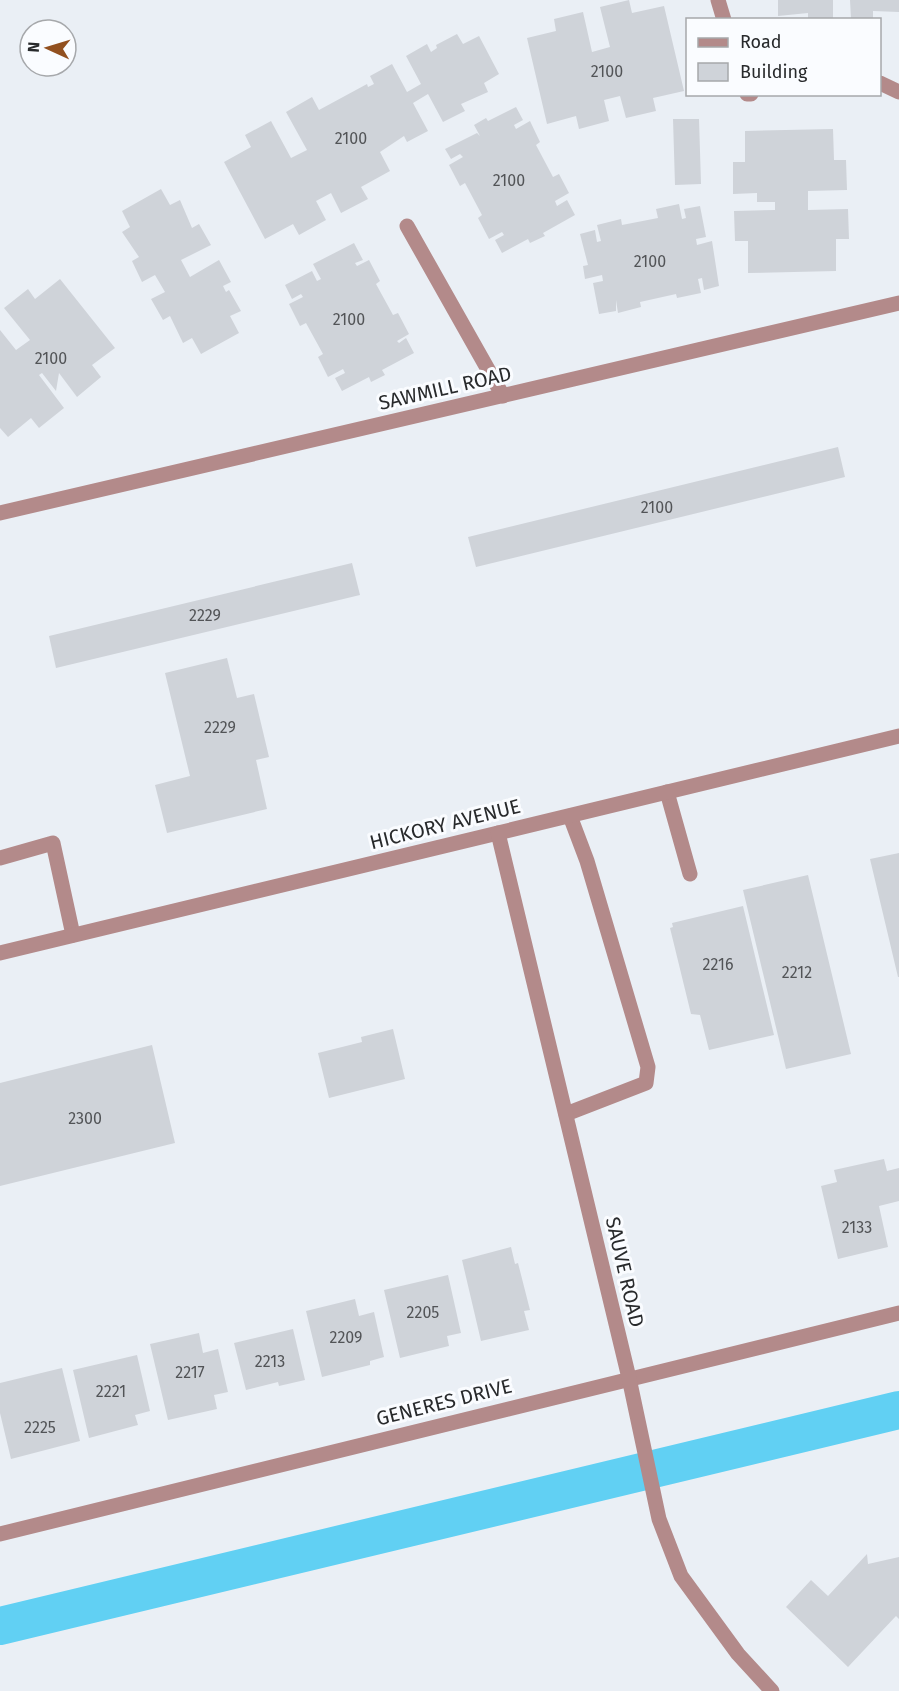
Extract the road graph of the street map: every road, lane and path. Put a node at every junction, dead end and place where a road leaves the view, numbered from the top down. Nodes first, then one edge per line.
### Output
1 (718, 0) edge
2 (723, 18) edge
3 (881, 84) edge
4 (899, 92) edge
5 (407, 226) dead end
6 (899, 303) edge
7 (503, 396) junction
8 (0, 513) edge
9 (899, 736) edge
10 (667, 792) junction
11 (570, 816) junction
12 (498, 833) junction
13 (0, 858) edge
14 (690, 874) dead end
15 (73, 935) junction
16 (0, 953) edge
17 (566, 1114) junction
18 (899, 1313) edge
19 (629, 1378) junction
20 (0, 1534) edge
21 (772, 1691) edge

1 - 2 street
3 - 4 street
5 - 7 street
6 - 7 street, SAWMILL ROAD
7 - 8 street, SAWMILL ROAD
9 - 10 street, HICKORY AVENUE
10 - 11 street, HICKORY AVENUE
10 - 14 street
11 - 12 street, HICKORY AVENUE
11 - 17 street
12 - 15 street, HICKORY AVENUE
12 - 17 street, SAUVE ROAD
13 - 15 street
15 - 16 street, HICKORY AVENUE
17 - 19 street, SAUVE ROAD
18 - 19 street, GENERES DRIVE
19 - 20 street, GENERES DRIVE
19 - 21 street, SAUVE ROAD

